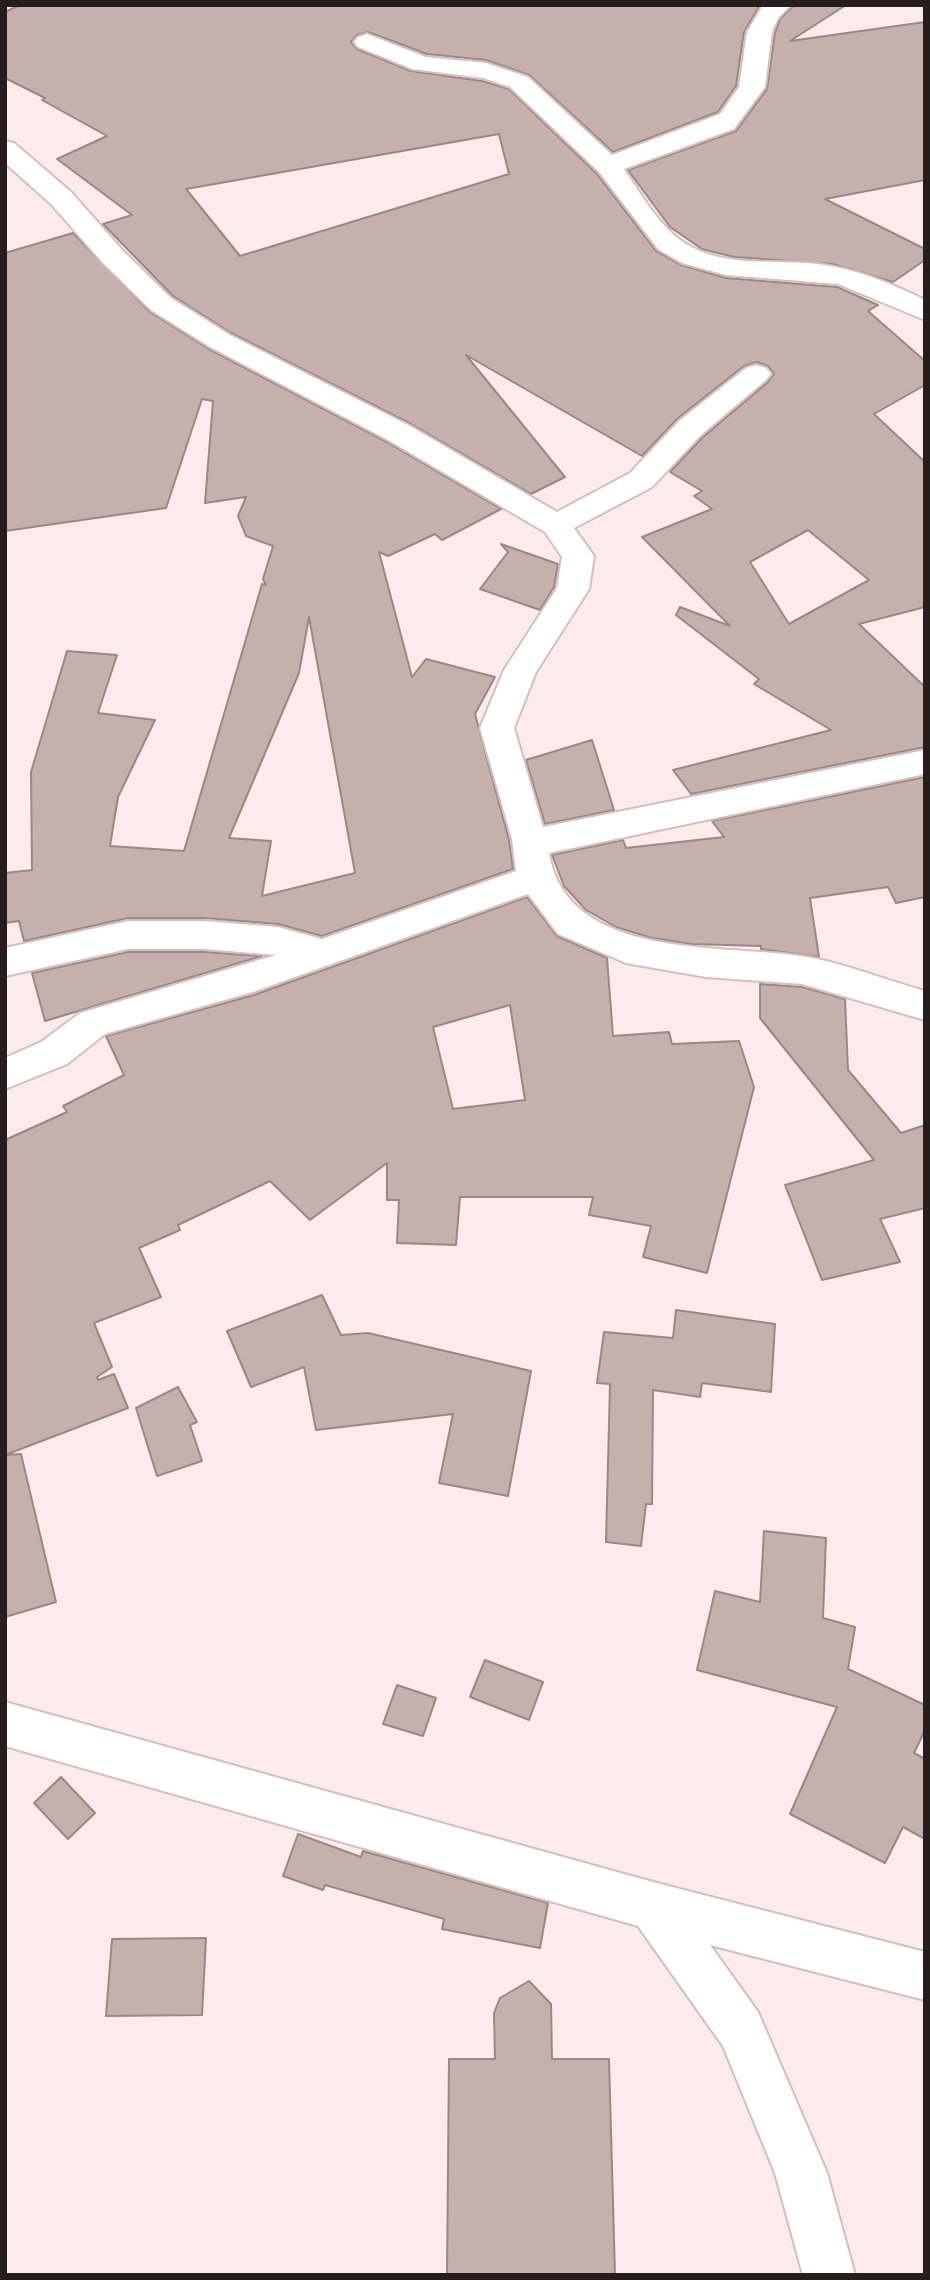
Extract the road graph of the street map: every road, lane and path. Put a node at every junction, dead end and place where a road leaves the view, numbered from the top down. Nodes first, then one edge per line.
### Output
1 (779, 5) edge
2 (367, 42) dead end
3 (5, 149) edge
4 (608, 166) junction
5 (925, 311) edge
6 (756, 374) dead end
7 (556, 525) junction
8 (925, 762) edge
9 (529, 839) junction
10 (535, 878) junction
11 (322, 953) junction
12 (5, 962) edge
13 (925, 1006) edge
14 (5, 1074) edge
15 (5, 1724) edge
16 (653, 1906) junction
17 (925, 1976) edge
18 (829, 2275) edge

1 - 4 street
2 - 4 street
3 - 7 street
4 - 5 street
6 - 7 street
7 - 9 street
8 - 9 street
9 - 10 street
10 - 11 street
10 - 13 street
11 - 12 street
11 - 14 street
15 - 16 street
16 - 17 street
16 - 18 street

